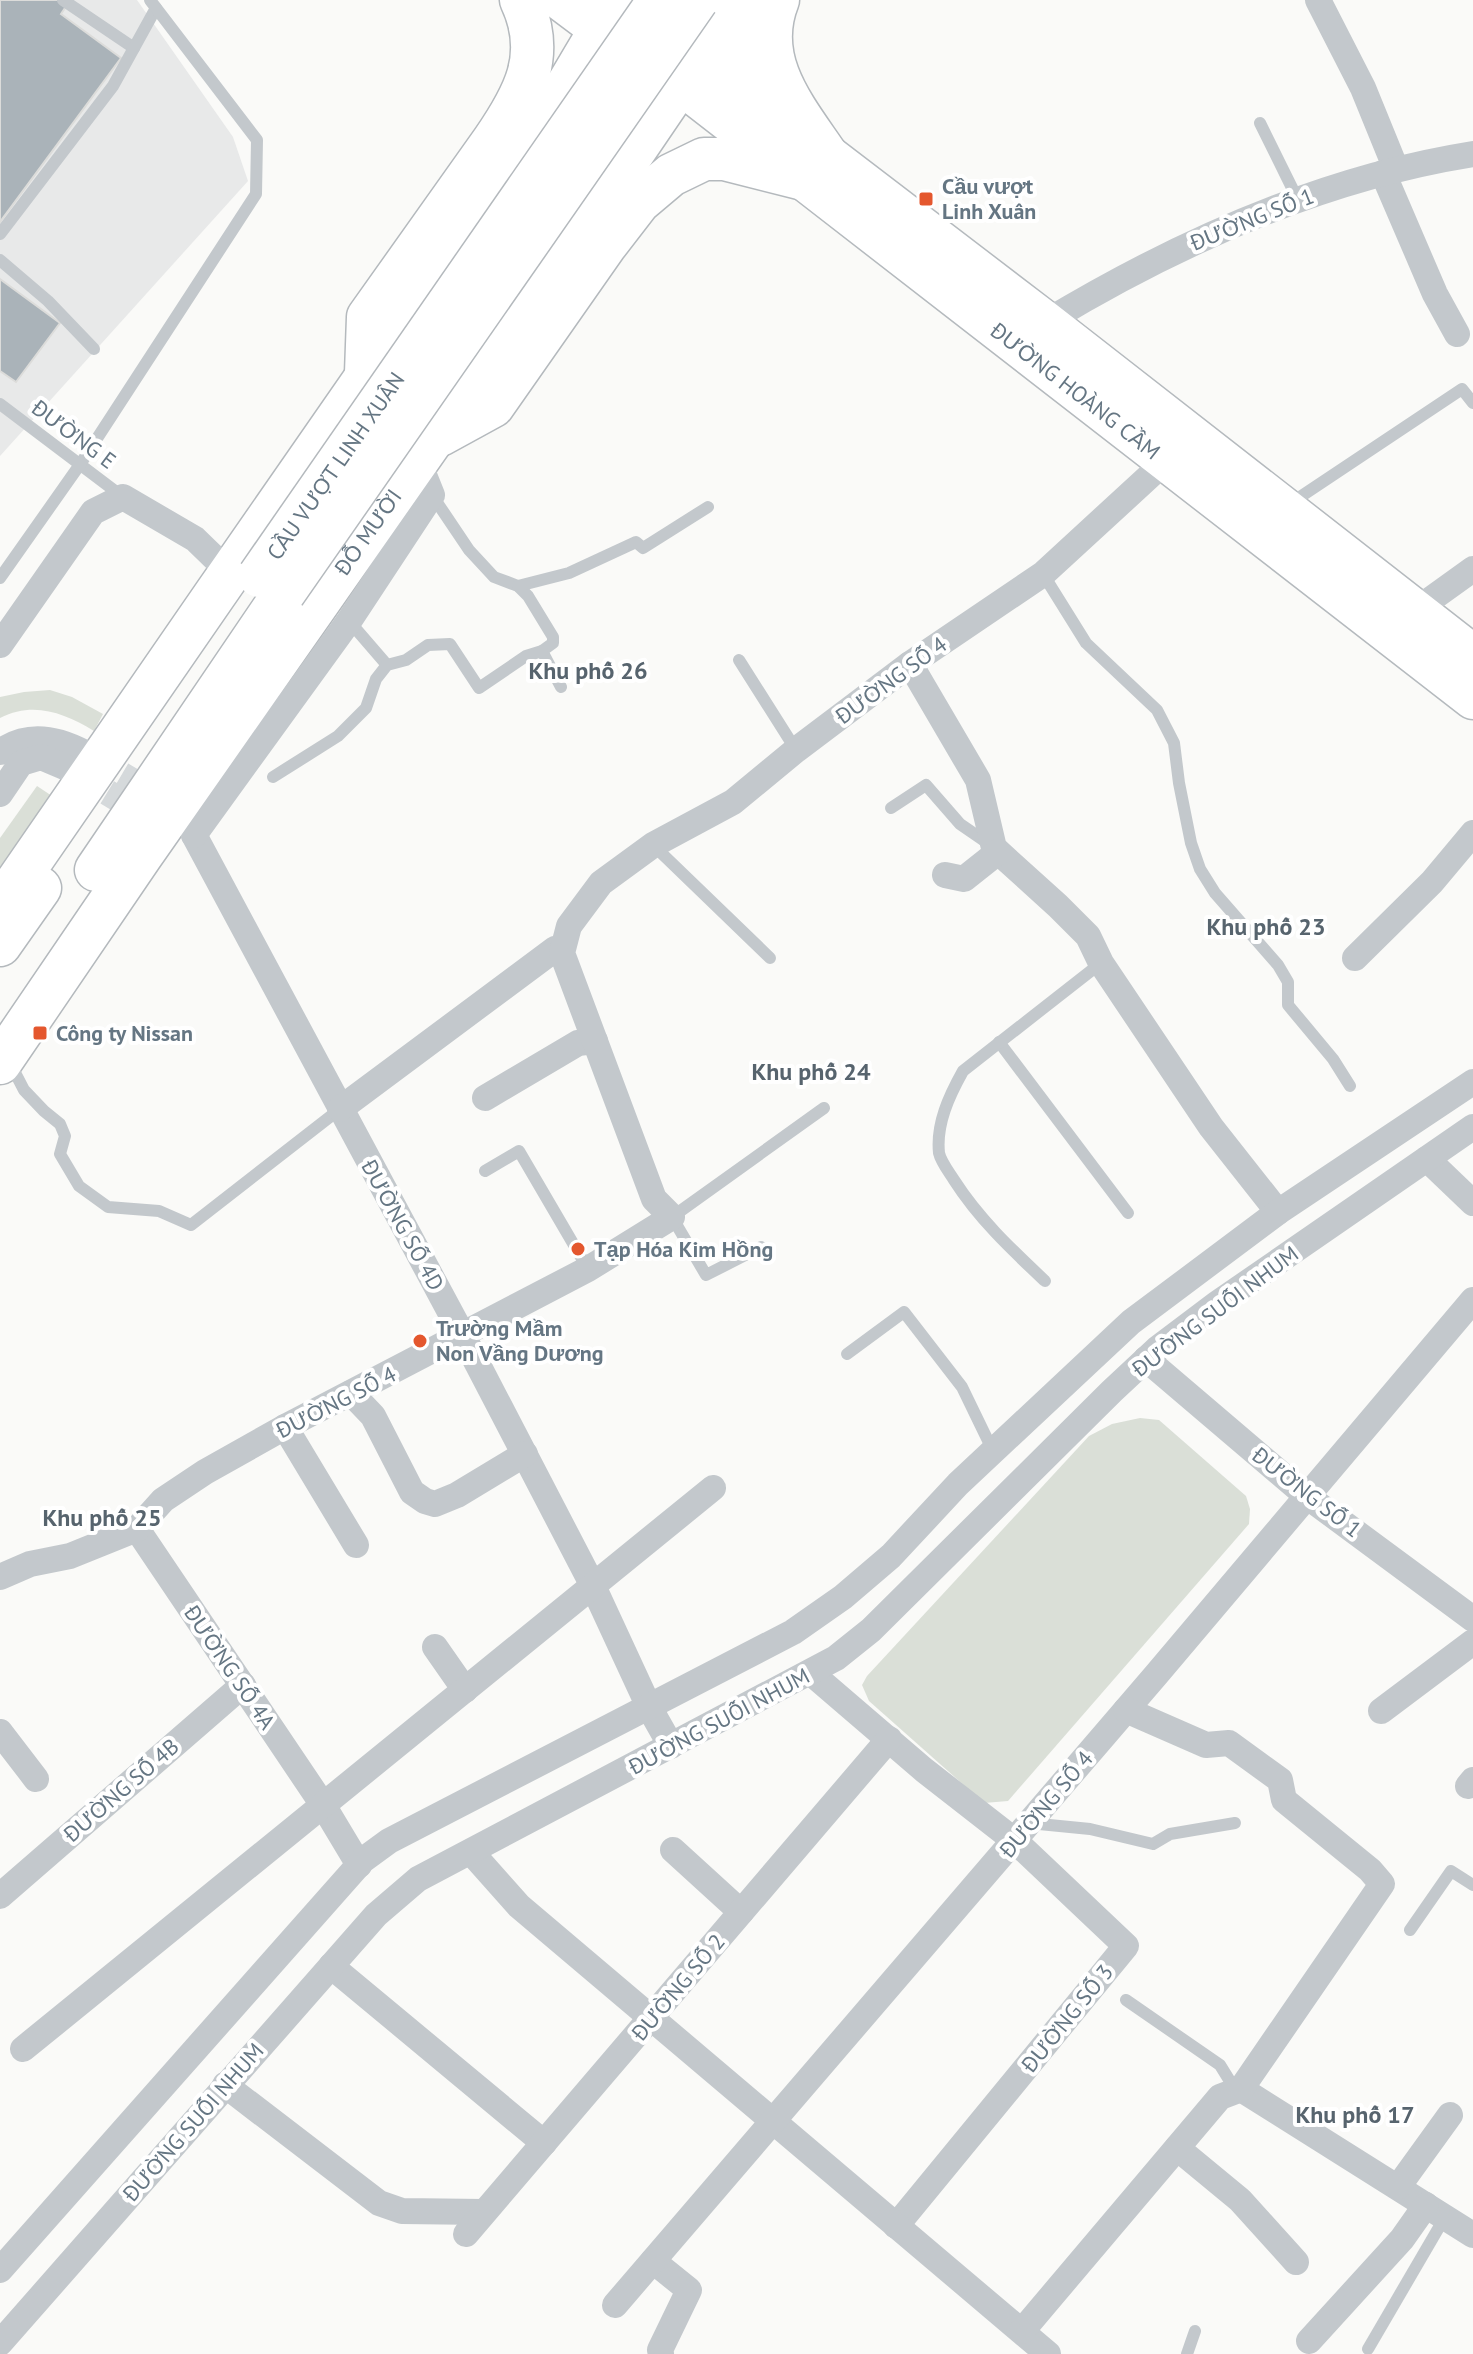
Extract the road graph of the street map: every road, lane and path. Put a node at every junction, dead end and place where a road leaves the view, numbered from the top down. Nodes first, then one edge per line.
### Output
1 (63, 0) edge
2 (521, 0) edge
3 (538, 0) edge
4 (562, 0) edge
5 (659, 0) edge
6 (697, 0) edge
7 (737, 0) edge
8 (778, 0) edge
9 (1318, 0) edge
10 (153, 4) edge
11 (614, 8) edge
12 (134, 48) junction
13 (689, 70) junction
14 (559, 100) junction
15 (1260, 123) dead end
16 (759, 124) junction
17 (633, 153) junction
18 (1473, 154) edge
19 (816, 167) junction
20 (1389, 171) junction
21 (1298, 200) junction
22 (0, 234) edge
23 (0, 260) edge
24 (1046, 322) junction
25 (1457, 334) dead end
26 (94, 349) dead end
27 (366, 373) junction
28 (1473, 403) edge
29 (0, 404) edge
30 (1167, 460) junction
31 (81, 463) junction
32 (427, 465) junction
33 (123, 497) junction
34 (708, 507) dead end
35 (1285, 507) junction
36 (341, 568) junction
37 (1473, 569) edge
38 (1043, 574) junction
39 (0, 578) edge
40 (258, 581) junction
41 (518, 586) junction
42 (1416, 610) junction
43 (349, 621) junction
44 (0, 645) edge
45 (542, 651) junction
46 (1473, 655) edge
47 (739, 660) dead end
48 (910, 664) junction
49 (387, 665) junction
50 (561, 687) dead end
51 (1473, 699) edge
52 (184, 712) junction
53 (796, 750) junction
54 (0, 752) edge
55 (273, 777) dead end
56 (0, 794) edge
57 (891, 808) dead end
58 (1473, 833) edge
59 (653, 845) junction
60 (996, 850) junction
61 (945, 875) dead end
62 (0, 906) edge
63 (0, 945) edge
64 (562, 953) junction
65 (770, 958) dead end
66 (1355, 958) dead end
67 (1101, 963) junction
68 (0, 1014) edge
69 (595, 1041) junction
70 (999, 1042) junction
71 (3, 1059) edge
72 (1473, 1082) edge
73 (1350, 1086) dead end
74 (485, 1098) dead end
75 (824, 1108) dead end
76 (340, 1109) junction
77 (1473, 1127) edge
78 (1427, 1159) junction
79 (485, 1171) dead end
80 (1473, 1203) edge
81 (1278, 1212) junction
82 (1128, 1213) dead end
83 (672, 1217) junction
84 (761, 1247) dead end
85 (588, 1269) junction
86 (1045, 1281) dead end
87 (1473, 1300) edge
88 (463, 1336) junction
89 (847, 1354) dead end
90 (1146, 1359) junction
91 (351, 1393) junction
92 (285, 1427) junction
93 (993, 1451) junction
94 (525, 1454) junction
95 (713, 1488) dead end
96 (1308, 1497) junction
97 (137, 1529) junction
98 (356, 1545) dead end
99 (0, 1577) edge
100 (593, 1586) junction
101 (1473, 1619) edge
102 (1473, 1642) edge
103 (435, 1647) dead end
104 (811, 1673) junction
105 (243, 1685) junction
106 (465, 1690) junction
107 (649, 1707) junction
108 (1126, 1710) junction
109 (1381, 1711) dead end
110 (0, 1732) edge
111 (889, 1739) junction
112 (671, 1746) junction
113 (36, 1779) dead end
114 (323, 1805) junction
115 (1235, 1823) dead end
116 (1022, 1832) junction
117 (673, 1850) dead end
118 (471, 1852) junction
119 (359, 1865) junction
120 (1473, 1885) edge
121 (0, 1896) edge
122 (741, 1912) junction
123 (1410, 1930) dead end
124 (331, 1966) junction
125 (1126, 2000) dead end
126 (651, 2018) junction
127 (23, 2049) dead end
128 (225, 2085) junction
129 (1238, 2090) junction
130 (1450, 2115) dead end
131 (774, 2122) junction
132 (544, 2143) junction
133 (1177, 2148) junction
134 (1398, 2187) junction
135 (1435, 2211) junction
136 (484, 2212) junction
137 (896, 2226) junction
138 (466, 2234) dead end
139 (1473, 2235) edge
140 (653, 2261) junction
141 (1296, 2262) dead end
142 (0, 2270) edge
143 (615, 2305) dead end
144 (1022, 2331) junction
145 (1195, 2331) dead end
146 (1309, 2341) dead end
147 (5, 2346) edge
148 (1368, 2349) dead end
149 (661, 2354) edge
150 (1048, 2354) edge
151 (1187, 2354) edge

1 - 12 lane
2 - 27 highway
3 - 14 highway
4 - 11 highway
5 - 40 highway, CẦU VƯỢT LINH XUÂN, bridge
6 - 40 highway, CẦU VƯỢT LINH XUÂN, bridge
7 - 13 highway, ĐỖ MƯỜI
7 - 16 highway
8 - 19 highway
9 - 20 street
10 - 12 lane
10 - 31 lane
11 - 13 highway
11 - 14 highway
12 - 22 lane
13 - 16 main road, ĐƯỜNG HOÀNG CẦM
13 - 17 highway, ĐỖ MƯỜI
14 - 17 highway
14 - 27 highway
15 - 21 lane
16 - 17 highway
16 - 19 main road, ĐƯỜNG HOÀNG CẦM
17 - 32 highway, ĐỖ MƯỜI
18 - 20 street, ĐƯỜNG SỐ 1
19 - 24 main road, ĐƯỜNG HOÀNG CẦM
19 - 30 main road, ĐƯỜNG HOÀNG CẦM
19 - 32 highway
20 - 21 street, ĐƯỜNG SỐ 1
20 - 25 street
21 - 24 street, ĐƯỜNG SỐ 1
23 - 26 lane
24 - 35 main road, ĐƯỜNG HOÀNG CẦM
27 - 40 highway
28 - 35 lane
29 - 31 lane, ĐƯỜNG E
30 - 38 street, ĐƯỜNG SỐ 4
30 - 51 main road, ĐƯỜNG HOÀNG CẦM
31 - 33 lane, ĐƯỜNG E
31 - 39 lane
32 - 36 highway, ĐỖ MƯỜI
32 - 41 lane
32 - 43 street
33 - 40 street
33 - 44 street
34 - 41 lane
35 - 42 main road, ĐƯỜNG HOÀNG CẦM
36 - 52 highway
36 - 71 highway, ĐỖ MƯỜI
37 - 42 street
38 - 48 street, ĐƯỜNG SỐ 4
38 - 73 lane
40 - 52 highway
40 - 62 highway
41 - 45 lane
42 - 46 main road, ĐƯỜNG HOÀNG CẦM
43 - 49 lane
43 - 76 street, ĐƯỜNG SỐ 4D
45 - 49 lane
45 - 50 lane
47 - 53 lane
48 - 53 street, ĐƯỜNG SỐ 4
48 - 60 street
49 - 55 lane
52 - 63 highway
52 - 68 highway
53 - 59 street, ĐƯỜNG SỐ 4
54 - 56 street
57 - 60 lane
58 - 66 street
59 - 64 street, ĐƯỜNG SỐ 4
59 - 65 lane
60 - 61 street
60 - 67 street
64 - 69 street
64 - 76 street
67 - 70 lane
67 - 81 street
69 - 74 street
69 - 83 street
70 - 82 lane
70 - 86 lane
71 - 76 lane
72 - 81 street, ĐƯỜNG SUỐI NHUM
75 - 83 lane
76 - 88 street, ĐƯỜNG SỐ 4D
77 - 78 street, ĐƯỜNG SUỐI NHUM
78 - 80 street
78 - 90 street, ĐƯỜNG SUỐI NHUM
79 - 85 lane
81 - 93 street, ĐƯỜNG SUỐI NHUM
83 - 84 lane
83 - 85 street, ĐƯỜNG SỐ 4
85 - 88 street, ĐƯỜNG SỐ 4
87 - 96 street, ĐƯỜNG SỐ 4
88 - 91 street, ĐƯỜNG SỐ 4
88 - 94 street, ĐƯỜNG SỐ 4D
89 - 93 lane
90 - 96 street, ĐƯỜNG SỐ 1
90 - 104 street, ĐƯỜNG SUỐI NHUM
91 - 92 street, ĐƯỜNG SỐ 4
91 - 94 street
92 - 97 street, ĐƯỜNG SỐ 4
92 - 98 street
93 - 107 street, ĐƯỜNG SUỐI NHUM
94 - 100 street, ĐƯỜNG SỐ 4D
95 - 100 street
96 - 101 street, ĐƯỜNG SỐ 1
96 - 108 street, ĐƯỜNG SỐ 4
97 - 99 street, ĐƯỜNG SỐ 4
97 - 105 street, ĐƯỜNG SỐ 4A
100 - 106 street
100 - 107 street, ĐƯỜNG SỐ 4D
102 - 109 street
103 - 106 street
104 - 111 street, ĐƯỜNG SỐ 3
104 - 112 street, ĐƯỜNG SUỐI NHUM
105 - 114 street, ĐƯỜNG SỐ 4A
105 - 121 street, ĐƯỜNG SỐ 4B
106 - 114 street
107 - 112 street, ĐƯỜNG SỐ 4D
107 - 119 street, ĐƯỜNG SUỐI NHUM
108 - 116 street, ĐƯỜNG SỐ 4
108 - 129 street
110 - 113 street
111 - 116 street, ĐƯỜNG SỐ 3
111 - 122 street, ĐƯỜNG SỐ 2
112 - 118 street, ĐƯỜNG SUỐI NHUM
114 - 119 street, ĐƯỜNG SỐ 4A
114 - 127 street
115 - 116 lane
116 - 131 street, ĐƯỜNG SỐ 4
116 - 137 street, ĐƯỜNG SỐ 3
117 - 122 street
118 - 124 street, ĐƯỜNG SUỐI NHUM
118 - 126 street
119 - 142 street, ĐƯỜNG SUỐI NHUM
120 - 123 lane
122 - 126 street, ĐƯỜNG SỐ 2
124 - 128 street, ĐƯỜNG SUỐI NHUM
124 - 132 street
125 - 129 lane
126 - 131 street
126 - 132 street, ĐƯỜNG SỐ 2
128 - 136 street
128 - 147 street, ĐƯỜNG SUỐI NHUM
129 - 133 street
129 - 134 street
130 - 134 street
131 - 137 street
131 - 140 street, ĐƯỜNG SỐ 4
132 - 136 street, ĐƯỜNG SỐ 2
133 - 141 street
133 - 144 street
134 - 135 street
135 - 139 street
135 - 146 street
135 - 148 lane
136 - 138 street, ĐƯỜNG SỐ 2
137 - 144 street
140 - 143 street, ĐƯỜNG SỐ 4
140 - 149 street
144 - 150 street
145 - 151 lane

